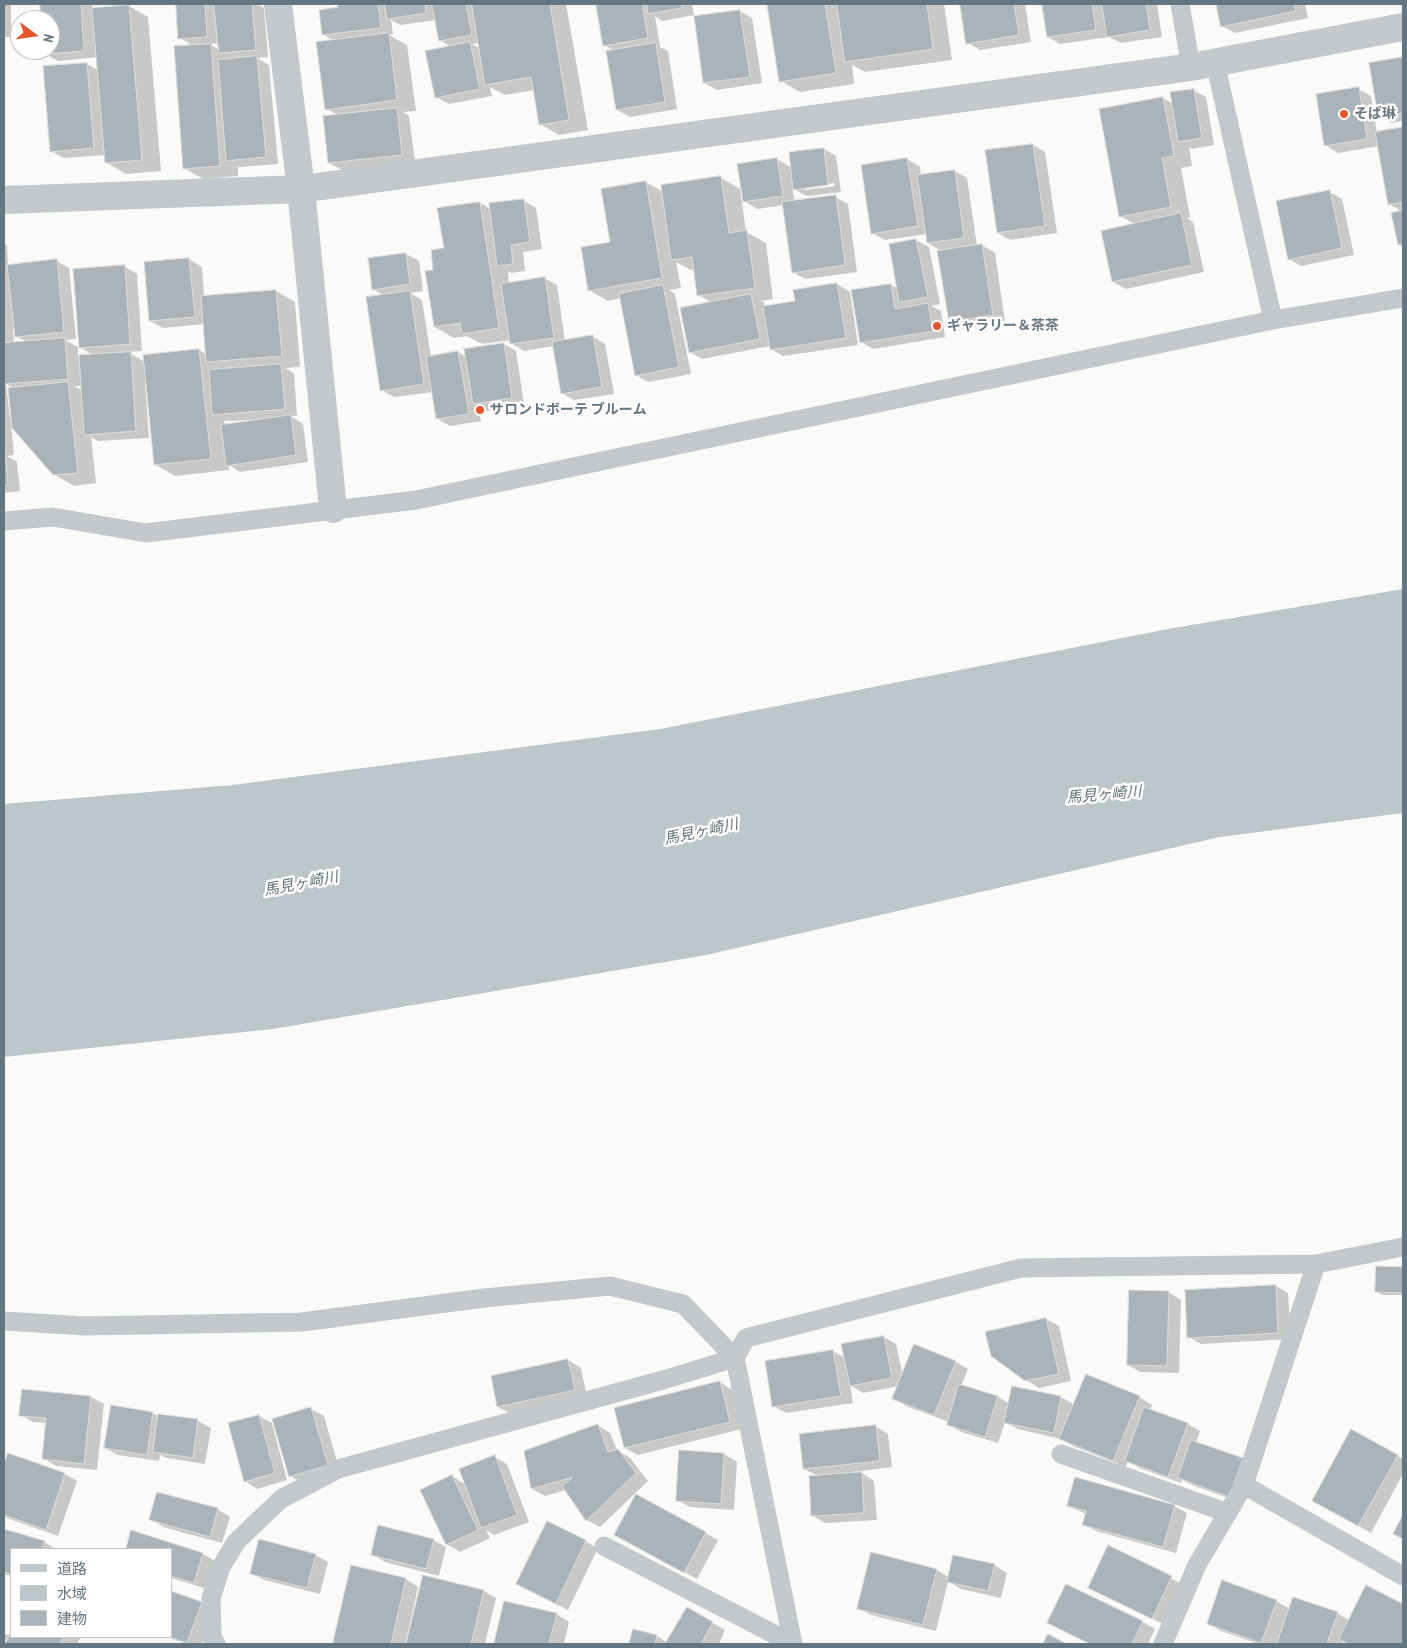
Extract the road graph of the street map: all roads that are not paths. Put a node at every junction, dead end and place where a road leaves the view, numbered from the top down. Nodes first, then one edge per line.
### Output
1 (278, 4) edge
2 (1180, 4) edge
3 (1403, 26) edge
4 (1203, 65) junction
5 (301, 189) junction
6 (4, 200) edge
7 (1403, 298) edge
8 (1272, 320) junction
9 (333, 509) junction
10 (4, 521) edge
11 (1403, 1247) edge
12 (1316, 1264) junction
13 (4, 1321) edge
14 (735, 1358) junction
15 (1061, 1454) dead end
16 (1244, 1485) junction
17 (1228, 1513) junction
18 (604, 1546) dead end
19 (1403, 1576) edge
20 (216, 1644) edge
21 (793, 1644) edge
22 (1163, 1644) edge

1 - 5 street
2 - 4 lane
3 - 4 street
4 - 5 street
4 - 8 lane
5 - 6 street
5 - 9 street
7 - 8 lane
8 - 9 lane
9 - 10 lane
11 - 12 lane
12 - 14 lane
12 - 16 lane
13 - 14 lane
14 - 20 lane
14 - 21 lane
15 - 17 lane
16 - 17 lane
16 - 19 lane
17 - 22 lane
18 - 21 lane

